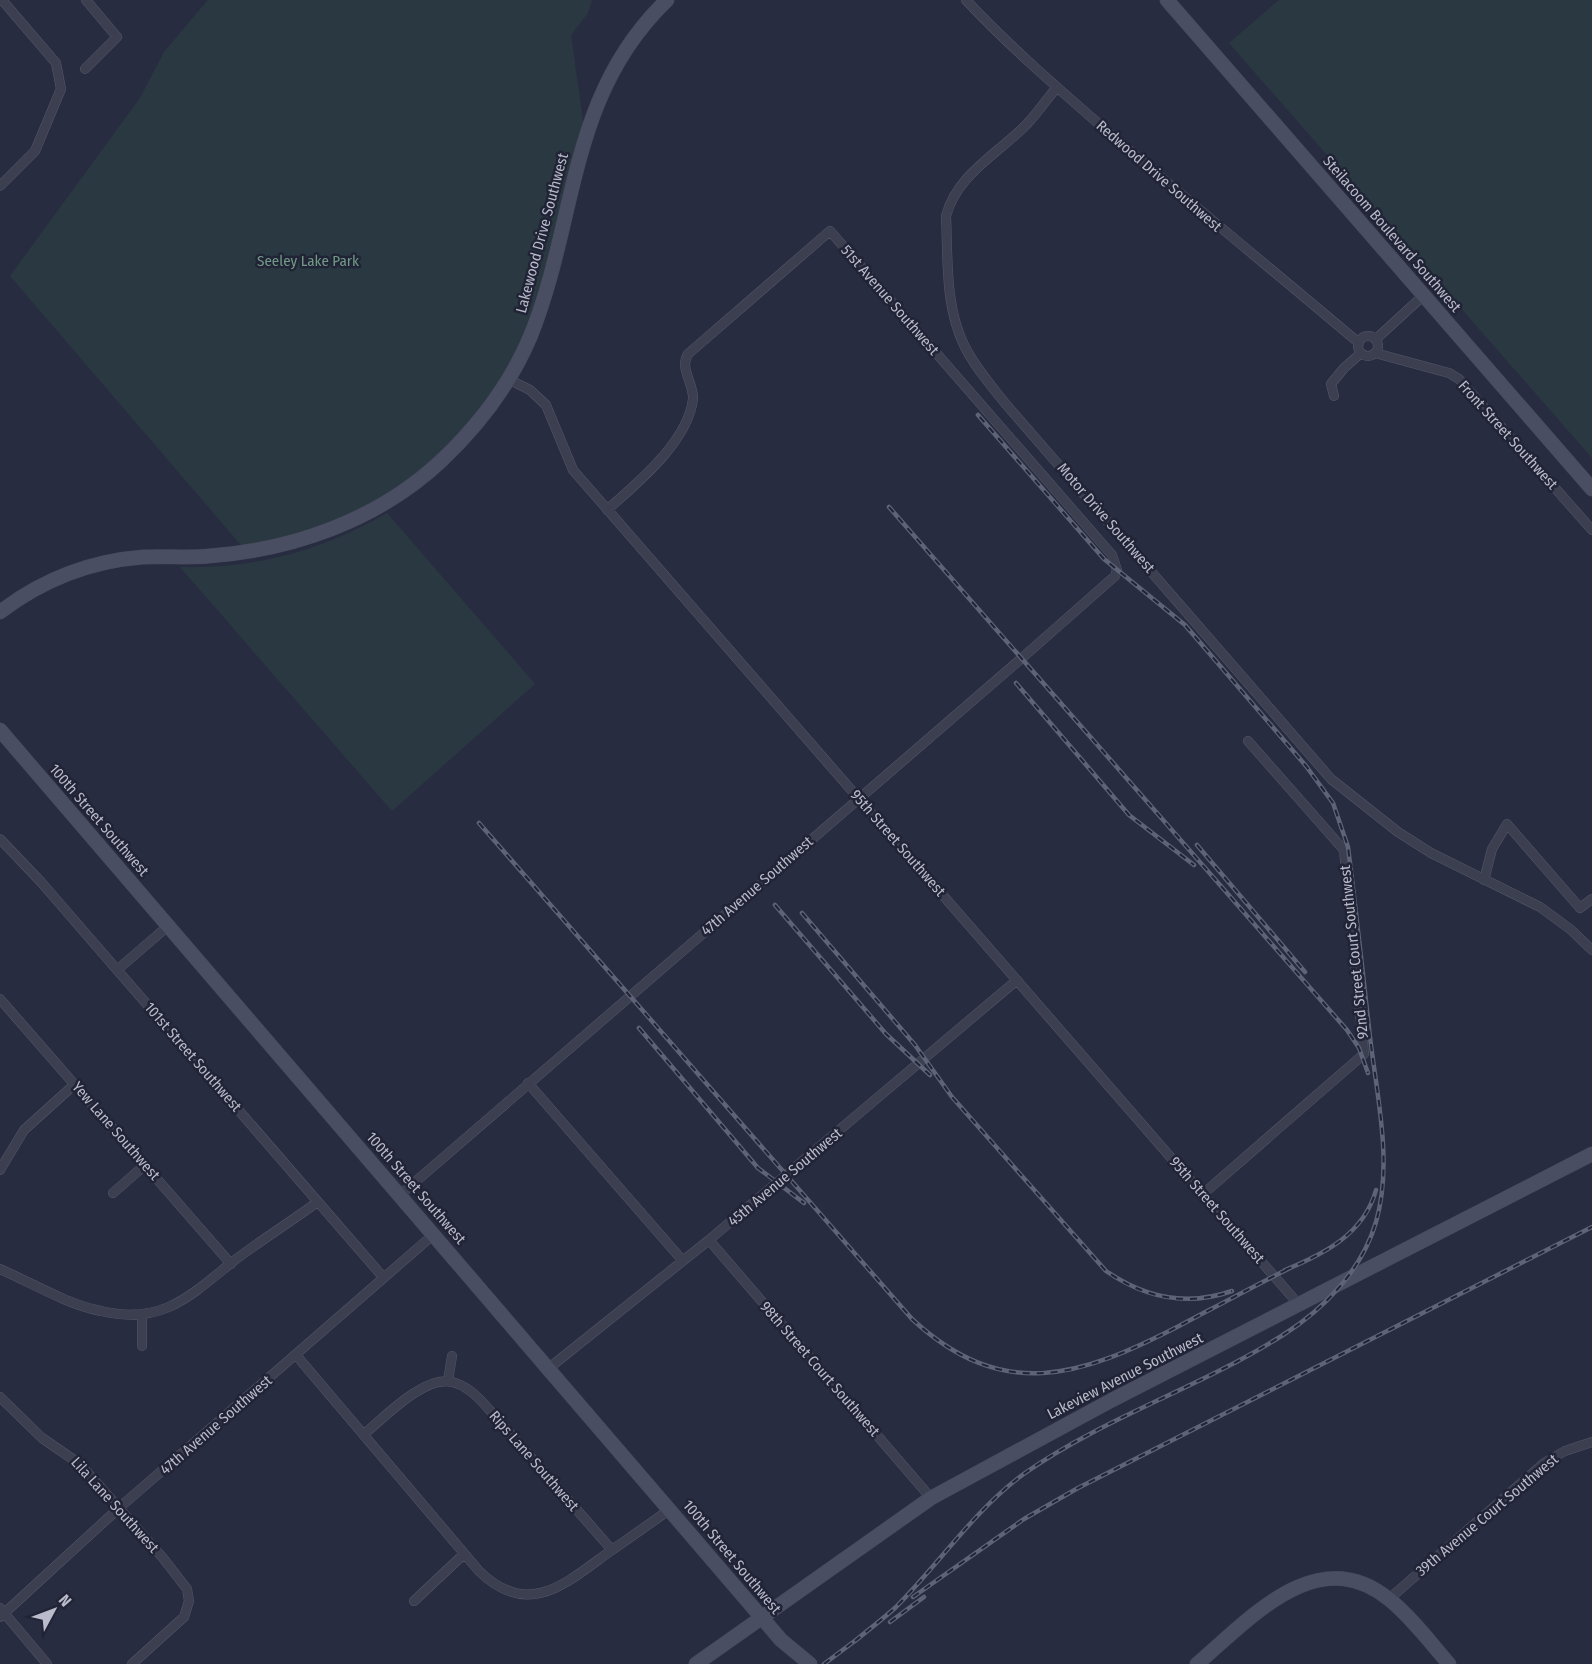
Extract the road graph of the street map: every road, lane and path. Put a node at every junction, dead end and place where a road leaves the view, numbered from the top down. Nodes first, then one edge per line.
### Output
1 (2, 0) edge
2 (86, 0) edge
3 (667, 0) edge
4 (966, 0) edge
5 (1167, 0) edge
6 (85, 69) dead end
7 (1057, 87) junction
8 (0, 186) edge
9 (1424, 295) junction
10 (1376, 339) junction
11 (1360, 348) junction
12 (1375, 353) junction
13 (508, 379) junction
14 (1334, 396) dead end
15 (1592, 489) edge
16 (607, 510) junction
17 (1592, 530) edge
18 (1115, 576) joint
19 (0, 612) edge
20 (0, 730) edge
21 (1248, 741) dead end
22 (859, 798) junction
23 (2, 845) edge
24 (1484, 880) junction
25 (1592, 899) edge
26 (168, 926) junction
27 (1592, 950) edge
28 (117, 970) junction
29 (1017, 980) junction
30 (0, 999) edge
31 (528, 1083) junction
32 (75, 1084) junction
33 (1592, 1154) edge
34 (145, 1165) junction
35 (0, 1170) edge
36 (113, 1193) dead end
37 (1203, 1194) junction
38 (399, 1195) junction
39 (316, 1203) junction
40 (433, 1234) junction
41 (709, 1240) junction
42 (682, 1261) junction
43 (231, 1264) junction
44 (0, 1269) edge
45 (383, 1277) junction
46 (1300, 1306) junction
47 (142, 1314) junction
48 (142, 1346) dead end
49 (296, 1355) junction
50 (452, 1356) dead end
51 (549, 1368) junction
52 (448, 1381) junction
53 (0, 1397) edge
54 (364, 1434) junction
55 (1592, 1442) edge
56 (931, 1497) junction
57 (119, 1508) junction
58 (670, 1509) junction
59 (612, 1550) junction
60 (464, 1554) junction
61 (1389, 1599) junction
62 (414, 1601) dead end
63 (2, 1613) edge
64 (762, 1617) junction
65 (47, 1664) edge
66 (132, 1664) edge
67 (696, 1664) edge
68 (810, 1664) edge
69 (1197, 1664) edge
70 (1449, 1664) edge

1 - 8 street
2 - 6 street
3 - 13 main road, Lakewood Drive Southwest
4 - 7 street, Redwood Drive Southwest
5 - 9 main road, Steilacoom Boulevard Southwest
7 - 11 street, Redwood Drive Southwest
7 - 24 street, Motor Drive Southwest
9 - 10 street
9 - 15 main road, Steilacoom Boulevard Southwest
10 - 11 street
10 - 12 street
11 - 12 street
11 - 14 street
12 - 17 street, Front Street Southwest
13 - 16 street, 95th Street Southwest
13 - 19 main road, Lakewood Drive Southwest
16 - 18 street, 51st Avenue Southwest
16 - 22 street, 95th Street Southwest
18 - 22 street, 47th Avenue Southwest
20 - 26 main road, 100th Street Southwest
21 - 37 street, 92nd Street Court Southwest
22 - 29 street, 95th Street Southwest
22 - 31 street, 47th Avenue Southwest
23 - 28 street, 101st Street Southwest
24 - 25 street
24 - 27 street, Motor Drive Southwest
26 - 28 street
26 - 38 main road, 100th Street Southwest
28 - 39 street, 101st Street Southwest
29 - 37 street, 95th Street Southwest
29 - 41 street, 45th Avenue Southwest
30 - 32 street, Yew Lane Southwest
31 - 38 street, 47th Avenue Southwest
31 - 42 street
32 - 34 street, Yew Lane Southwest
32 - 35 street
33 - 46 main road, Lakeview Avenue Southwest
34 - 36 street
34 - 43 street, Yew Lane Southwest
37 - 46 street, 95th Street Southwest
38 - 40 main road, 100th Street Southwest
39 - 43 street
39 - 45 street, 101st Street Southwest
40 - 45 street, 47th Avenue Southwest
40 - 51 main road, 100th Street Southwest
41 - 42 street, 45th Avenue Southwest
41 - 56 street, 98th Street Court Southwest
42 - 51 street, 45th Avenue Southwest
43 - 47 street
44 - 47 street
45 - 49 street, 47th Avenue Southwest
46 - 56 main road, Lakeview Avenue Southwest
47 - 48 street
49 - 54 street
49 - 57 street, 47th Avenue Southwest
50 - 52 street
51 - 58 main road, 100th Street Southwest
52 - 54 street
52 - 59 street, Rips Lane Southwest
53 - 57 street, Lila Lane Southwest
54 - 60 street
55 - 61 street, 39th Avenue Court Southwest
56 - 64 main road, Lakeview Avenue Southwest
57 - 63 street, 47th Avenue Southwest
57 - 66 street, Lila Lane Southwest
58 - 59 street
58 - 64 main road, 100th Street Southwest
59 - 60 street
60 - 62 street
61 - 69 main road
61 - 70 main road
63 - 65 street
64 - 67 main road, Lakeview Avenue Southwest
64 - 68 main road, 100th Street Southwest

